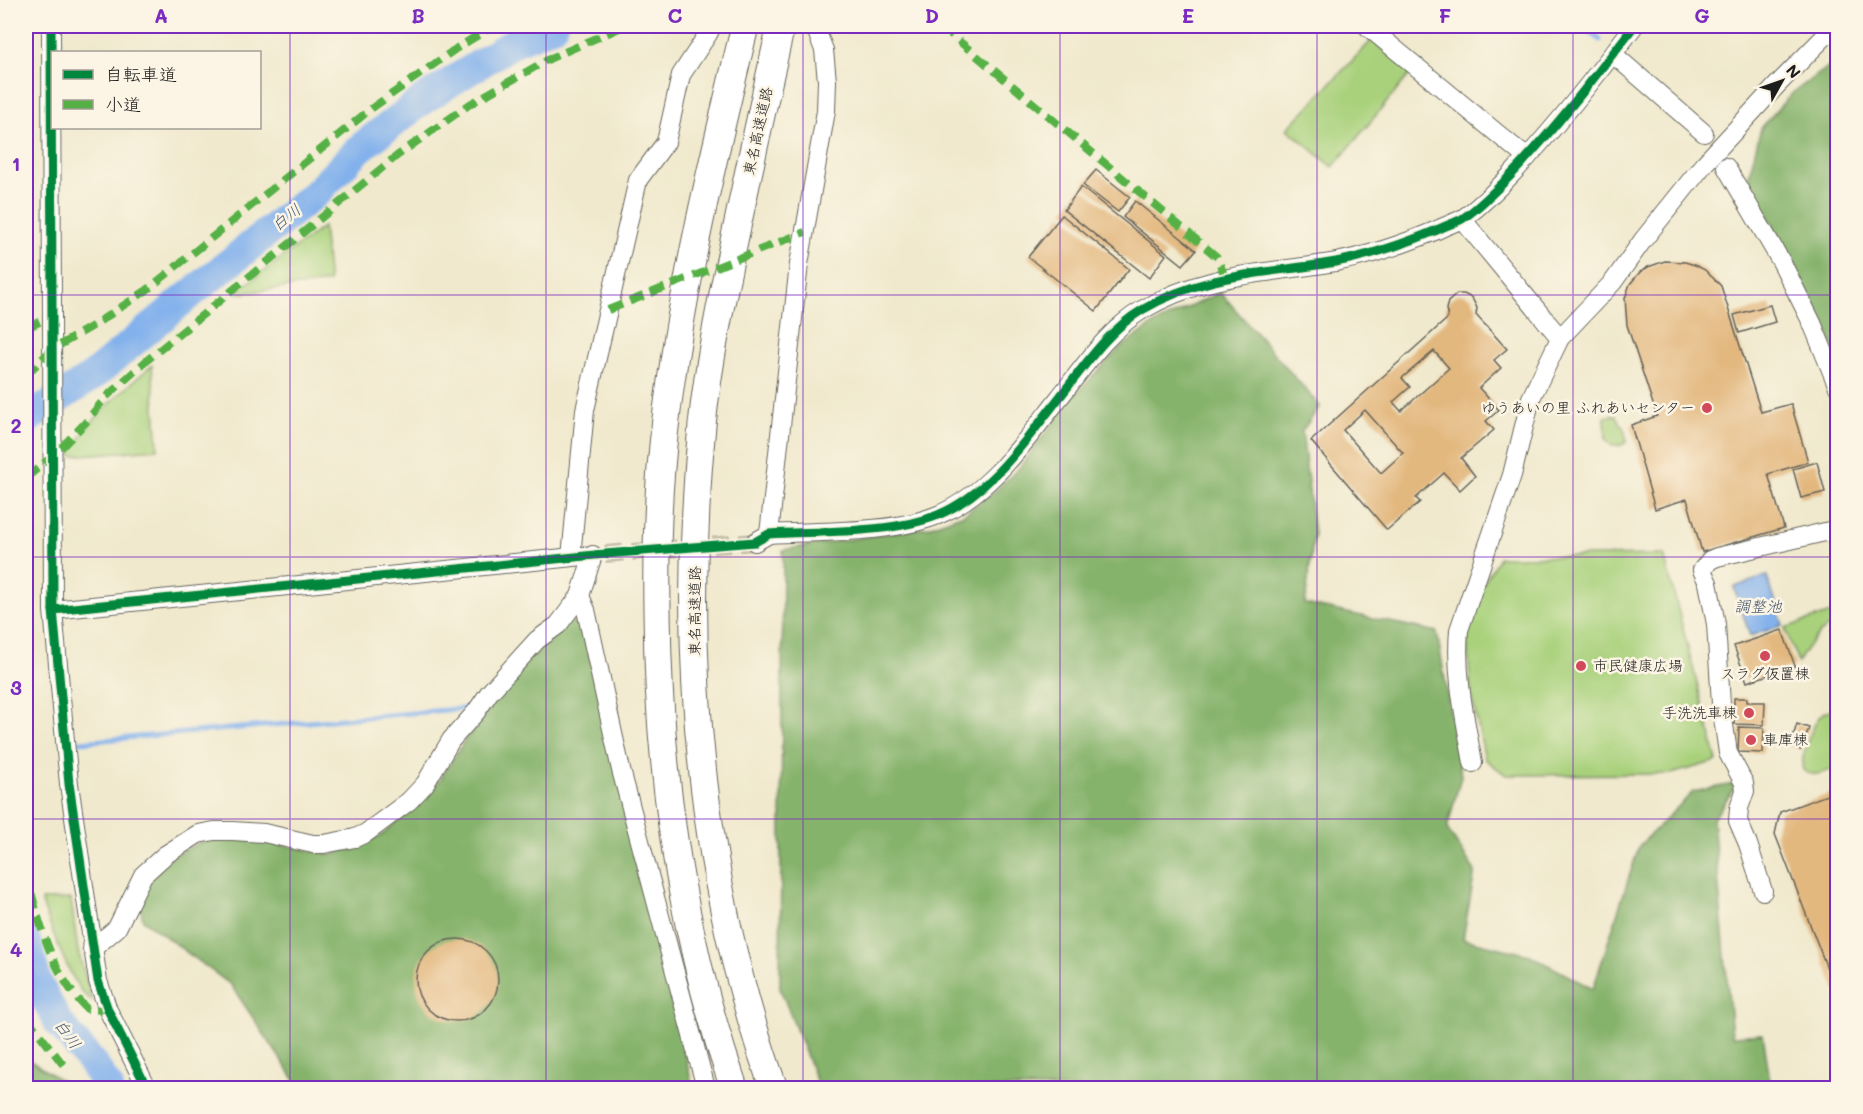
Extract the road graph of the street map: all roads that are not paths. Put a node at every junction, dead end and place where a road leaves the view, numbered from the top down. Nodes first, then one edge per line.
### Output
1 (51, 26) edge
2 (712, 26) edge
3 (745, 26) edge
4 (817, 26) edge
5 (1367, 26) edge
6 (1634, 26) edge
7 (1835, 26) edge
8 (780, 30) edge
9 (51, 51) edge
10 (1612, 54) junction
11 (51, 129) edge
12 (1704, 133) dead end
13 (1527, 158) junction
14 (1726, 167) dead end
15 (1462, 219) junction
16 (1560, 338) junction
17 (1838, 387) edge
18 (1838, 529) edge
19 (571, 557) junction
20 (580, 596) junction
21 (53, 610) junction
22 (1473, 763) dead end
23 (1763, 891) dead end
24 (92, 949) junction
25 (147, 1089) edge
26 (706, 1089) edge
27 (734, 1089) edge
28 (774, 1089) edge

1 - 9 street
2 - 19 street
3 - 27 highway
4 - 15 street
5 - 13 street
6 - 10 street
7 - 16 street
8 - 28 highway, 東名高速道路
10 - 12 street
10 - 13 street
11 - 21 street
13 - 15 street
14 - 17 street
15 - 16 street
16 - 22 street
18 - 23 street
19 - 20 street
19 - 21 street
20 - 24 street
20 - 26 street
21 - 24 street
24 - 25 street

